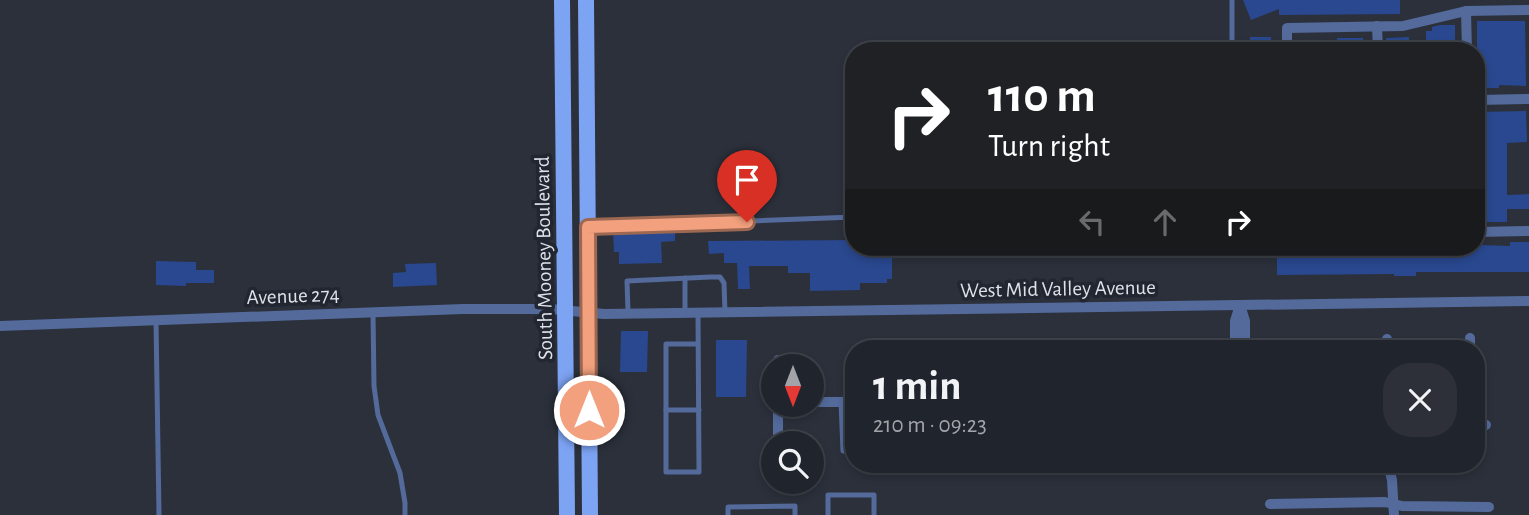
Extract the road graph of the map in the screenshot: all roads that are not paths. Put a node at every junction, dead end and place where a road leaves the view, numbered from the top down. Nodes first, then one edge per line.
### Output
1 (562, 0) edge
2 (586, 0) edge
3 (1231, 0) edge
4 (1466, 10) junction
5 (1529, 10) edge
6 (1377, 26) junction
7 (1232, 42) edge
8 (1287, 42) edge
9 (1378, 42) edge
10 (1467, 42) edge
11 (1529, 99) edge
12 (1485, 100) edge
13 (845, 217) edge
14 (588, 227) junction
15 (1529, 231) edge
16 (1485, 232) edge
17 (685, 278) junction
18 (1529, 301) edge
19 (1240, 305) junction
20 (565, 310) junction
21 (373, 313) junction
22 (588, 313) junction
23 (685, 313) junction
24 (698, 313) junction
25 (724, 313) junction
26 (628, 314) junction
27 (156, 321) junction
28 (0, 326) edge
29 (1235, 340) edge
30 (1245, 340) edge
31 (698, 344) junction
32 (824, 402) edge
33 (841, 402) junction
34 (845, 402) edge
35 (666, 410) junction
36 (699, 410) junction
37 (843, 451) dead end
38 (1390, 473) edge
39 (567, 486) junction
40 (1270, 504) dead end
41 (1489, 507) dead end
42 (1394, 509) edge
43 (159, 515) edge
44 (405, 515) edge
45 (567, 515) edge
46 (575, 515) edge
47 (590, 515) edge
48 (728, 515) edge
49 (795, 515) edge
50 (828, 515) edge
51 (874, 515) edge

1 - 20 main road, South Mooney Boulevard
2 - 14 main road, South Mooney Boulevard
3 - 7 lane
4 - 5 street
4 - 6 street
4 - 10 street
6 - 8 street
6 - 9 street
11 - 12 street
13 - 14 lane
14 - 22 main road, South Mooney Boulevard
15 - 16 street
17 - 23 lane
17 - 25 lane
17 - 26 lane
18 - 19 street, West Mid Valley Avenue
19 - 25 street, West Mid Valley Avenue
19 - 29 street
19 - 30 street
20 - 21 street, Avenue 274
20 - 22 street, Avenue 274
20 - 39 main road, South Mooney Boulevard
21 - 27 street, Avenue 274
21 - 44 lane
22 - 26 street, West Mid Valley Avenue
22 - 47 main road, South Mooney Boulevard
23 - 24 street, West Mid Valley Avenue
23 - 26 street, West Mid Valley Avenue
24 - 25 street, West Mid Valley Avenue
24 - 31 lane
27 - 28 street, Avenue 274
27 - 43 lane
31 - 35 lane
31 - 36 lane
32 - 33 street
33 - 34 street
33 - 37 lane
35 - 36 lane
35 - 36 lane
38 - 42 street
39 - 45 main road, South Mooney Boulevard
39 - 46 main road
40 - 42 street
41 - 42 street
48 - 49 lane
50 - 51 lane

